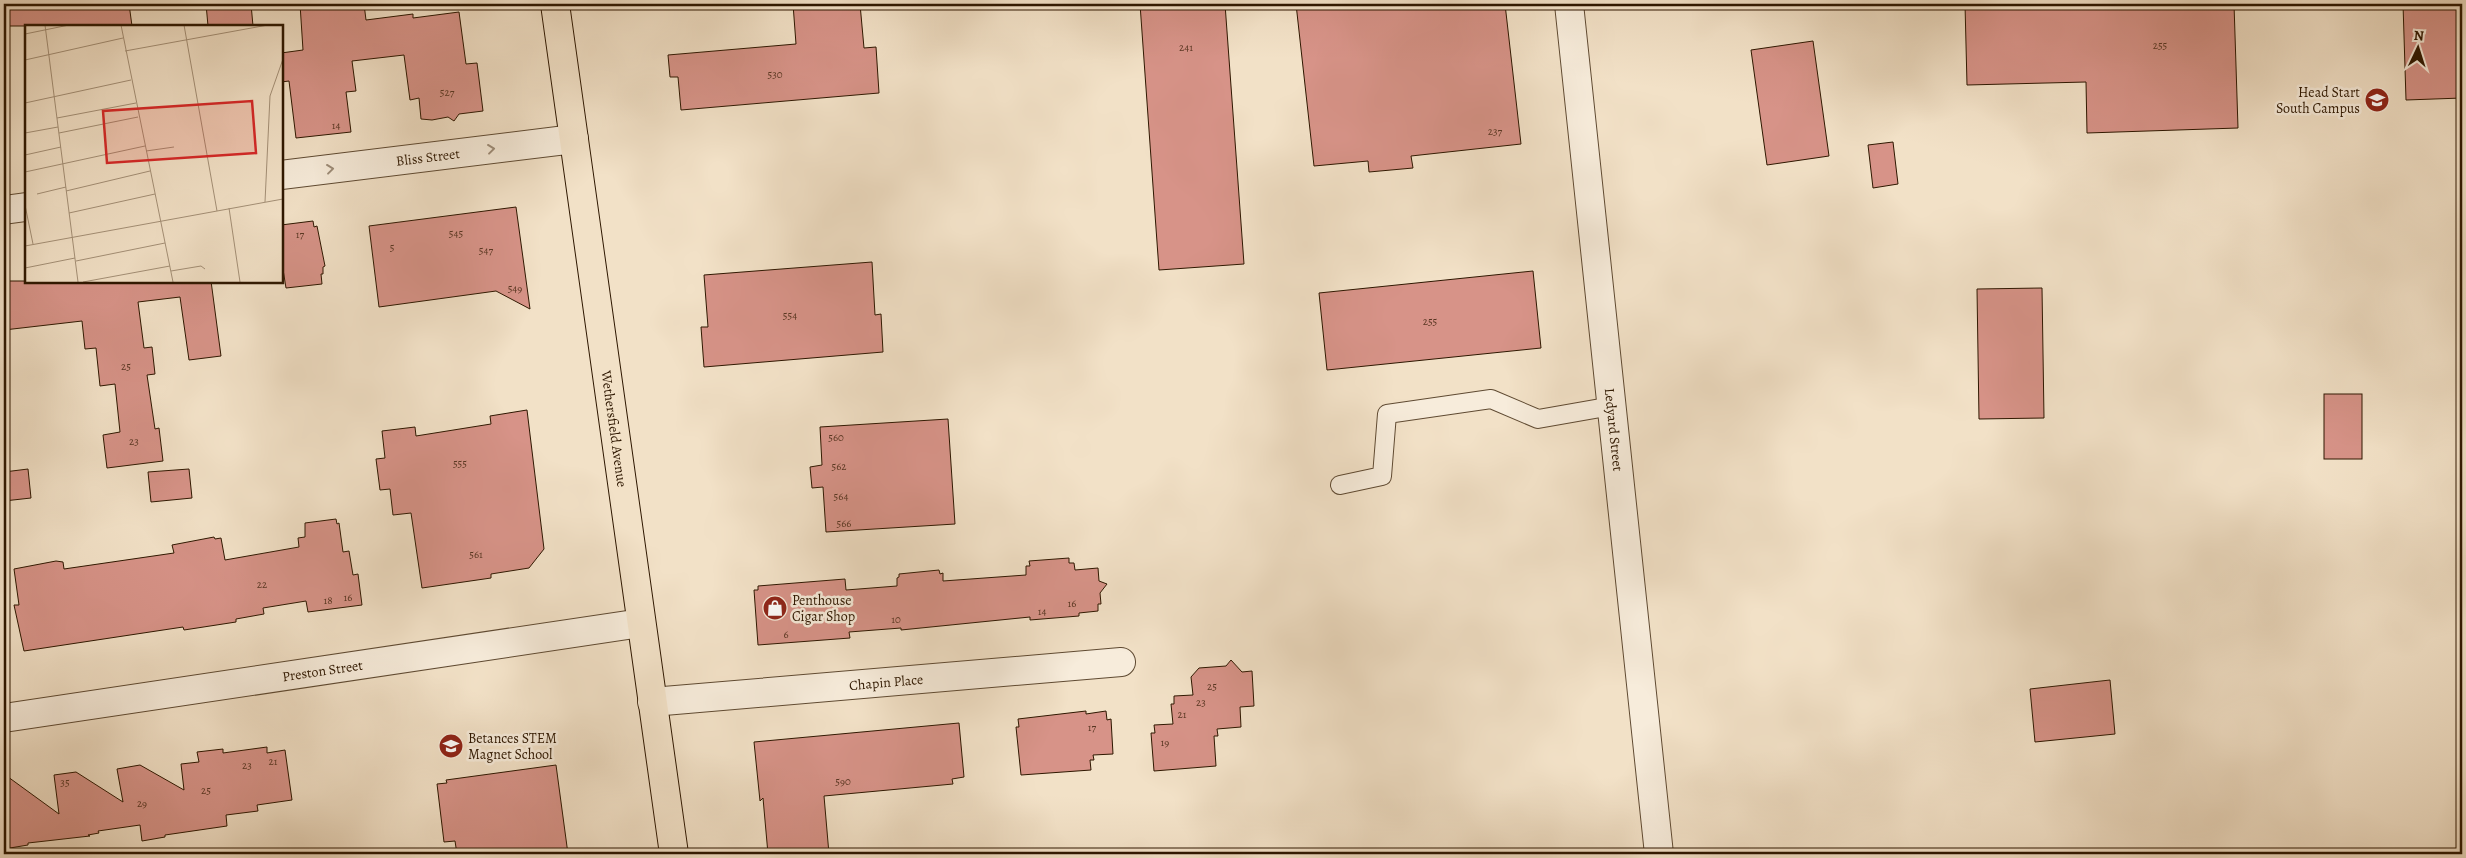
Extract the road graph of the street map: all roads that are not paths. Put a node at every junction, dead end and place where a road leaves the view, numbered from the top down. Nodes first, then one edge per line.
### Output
1 (555, 4) edge
2 (1569, 4) edge
3 (574, 139) junction
4 (282, 176) edge
5 (25, 208) edge
6 (4, 210) edge
7 (1612, 406) junction
8 (1340, 485) dead end
9 (641, 623) junction
10 (1121, 662) dead end
11 (652, 702) junction
12 (4, 718) edge
13 (674, 854) edge
14 (1660, 854) edge

1 - 3 main road, Wethersfield Avenue
2 - 7 street, Ledyard Street
4 -> 3 street, Bliss Street
3 - 9 main road, Wethersfield Avenue
5 - 6 street
7 - 8 lane
7 - 14 street, Ledyard Street
9 - 11 main road, Wethersfield Avenue
9 - 12 street, Preston Street
10 - 11 street, Chapin Place
11 - 13 main road, Wethersfield Avenue

